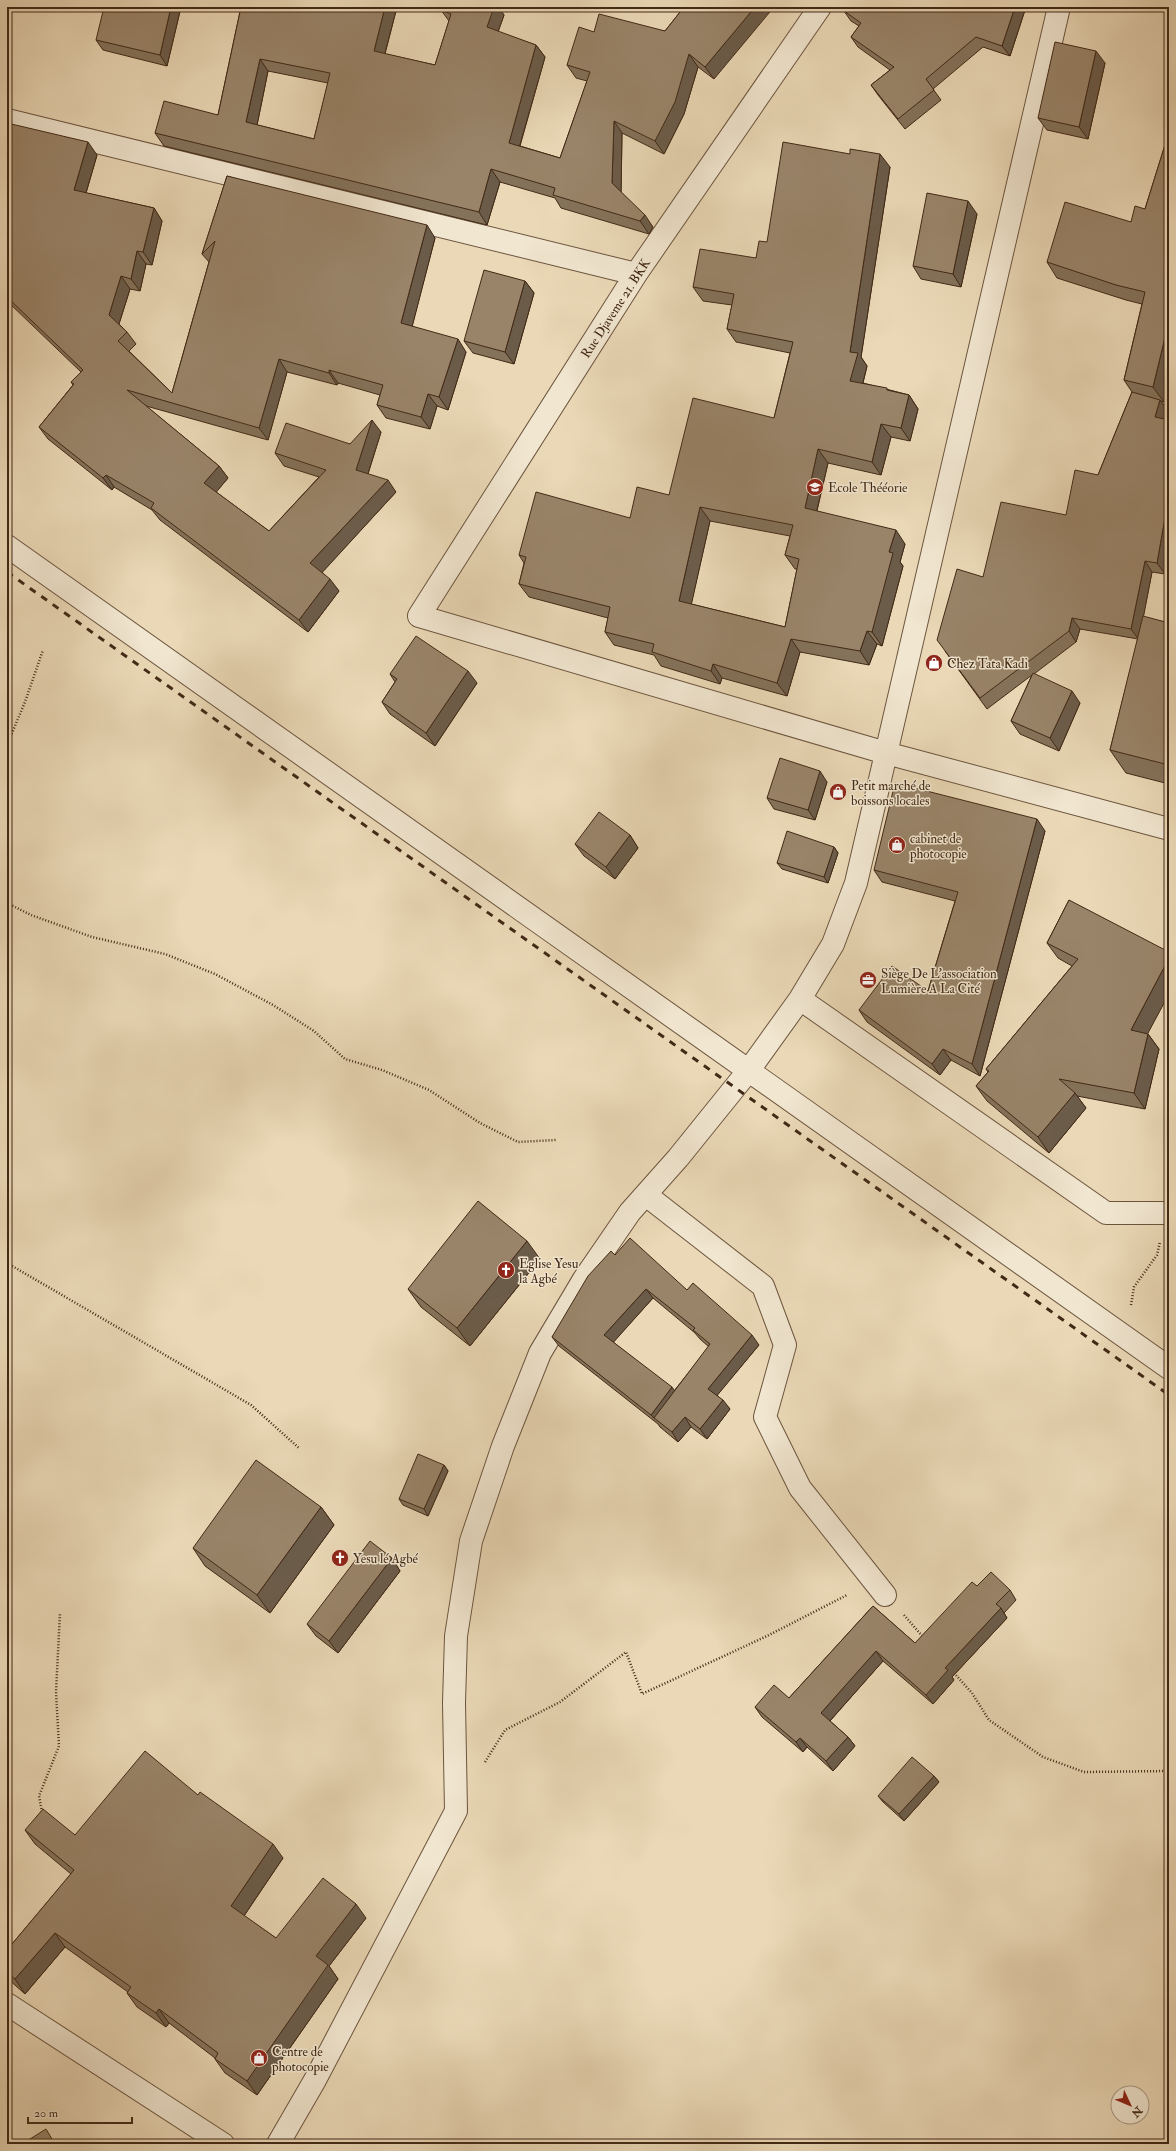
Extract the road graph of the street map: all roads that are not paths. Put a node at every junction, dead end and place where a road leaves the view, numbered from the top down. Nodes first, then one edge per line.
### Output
1 (820, 7) edge
2 (1059, 7) edge
3 (7, 120) edge
4 (636, 274) junction
5 (7, 546) edge
6 (886, 753) junction
7 (1169, 829) edge
8 (800, 999) junction
9 (749, 1070) junction
10 (646, 1195) junction
11 (1168, 1207) edge
12 (1169, 1368) edge
13 (885, 1595) road end
14 (7, 2004) edge
15 (223, 2144) edge
16 (278, 2144) edge

1 - 4 street, Rue Djaveme 21. BKK
2 - 6 street
3 - 4 street
4 - 6 street, Rue Djaveme 21. BKK
5 - 9 street
6 - 7 street
6 - 8 street
8 - 9 street
8 - 11 street
9 - 10 street
9 - 12 street
10 - 13 street
10 - 16 street
14 - 15 street

